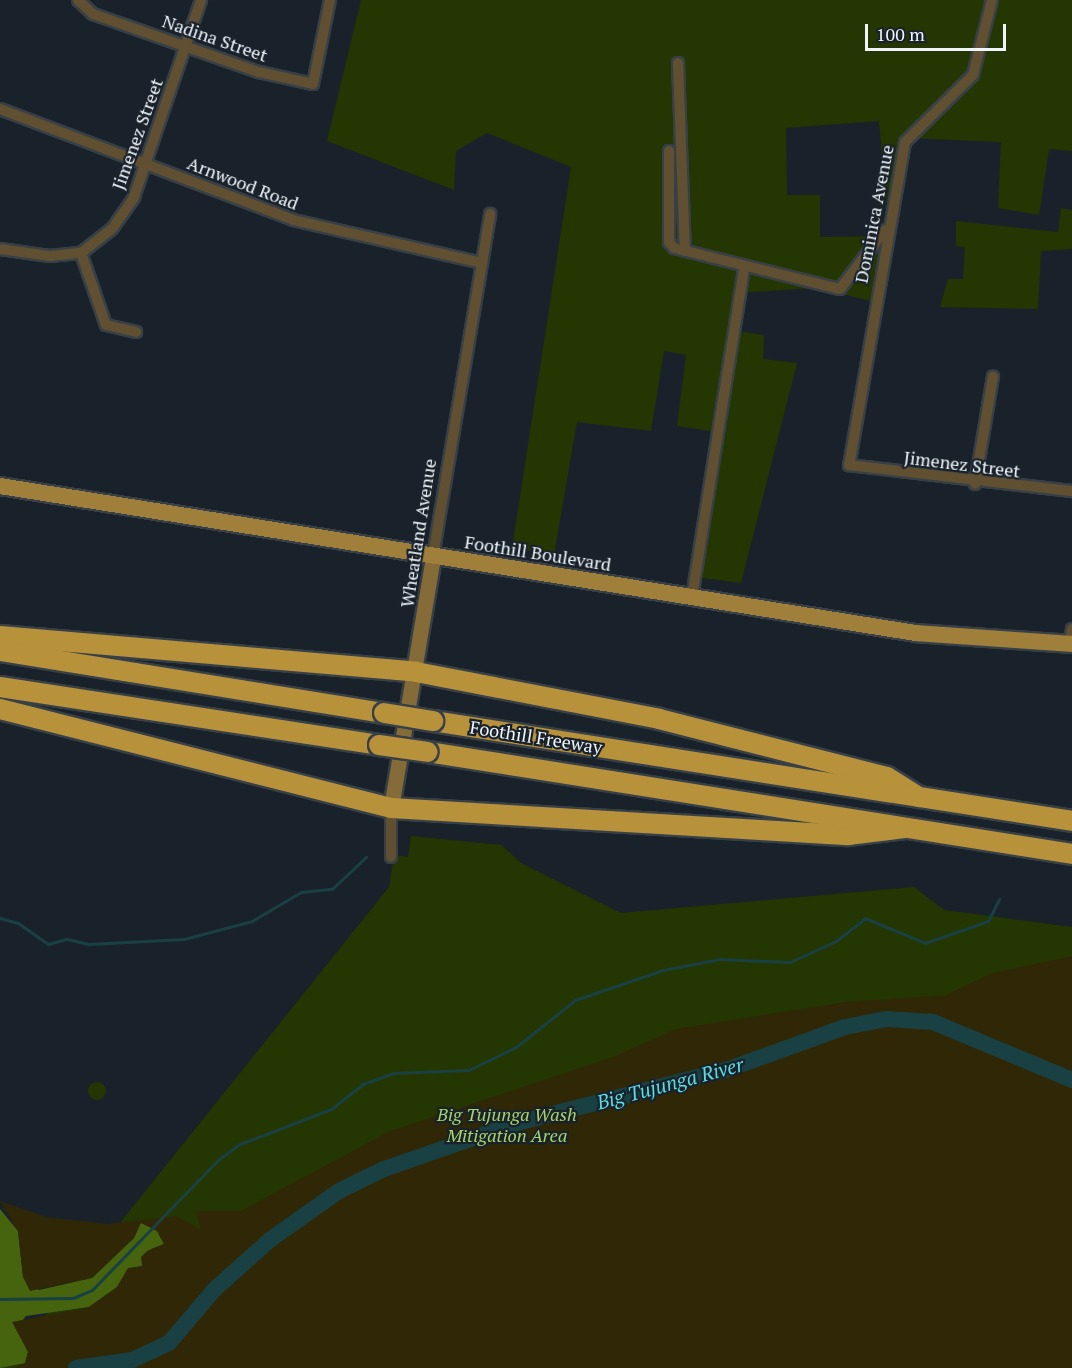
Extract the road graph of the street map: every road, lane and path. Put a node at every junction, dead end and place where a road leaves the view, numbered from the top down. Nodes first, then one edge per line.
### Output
1 (201, 0) edge
2 (330, 0) edge
3 (992, 0) edge
4 (78, 1) edge
5 (186, 46) junction
6 (678, 63) dead end
7 (0, 109) edge
8 (669, 151) dead end
9 (145, 163) junction
10 (490, 214) dead end
11 (887, 229) junction
12 (0, 249) edge
13 (685, 251) junction
14 (81, 253) junction
15 (482, 262) junction
16 (744, 268) junction
17 (136, 332) dead end
18 (993, 376) dead end
19 (849, 465) joint
20 (975, 484) junction
21 (0, 486) edge
22 (1072, 491) edge
23 (433, 556) junction
24 (692, 597) junction
25 (0, 636) edge
26 (1071, 639) edge
27 (0, 651) edge
28 (416, 672) junction
29 (0, 687) edge
30 (0, 709) edge
31 (919, 797) junction
32 (391, 808) junction
33 (1072, 821) edge
34 (905, 828) junction
35 (1072, 854) edge
36 (391, 857) dead end

1 - 5 street, Jimenez Street
2 - 5 street, Nadina Street
3 - 11 street, Dominica Avenue
4 - 5 street, Nadina Street
5 - 9 street, Jimenez Street
6 - 13 street
7 - 9 street, Arnwood Road
8 - 13 street
9 - 14 street, Jimenez Street
9 - 15 street, Arnwood Road
10 - 15 street, Wheatland Avenue
11 - 16 street
11 - 19 street, Dominica Avenue
12 - 14 street
13 - 16 street
14 - 17 street
15 - 23 street, Wheatland Avenue
16 - 24 street
18 - 20 street
19 - 20 street, Jimenez Street
20 - 22 street, Jimenez Street
21 - 23 main road, Foothill Boulevard
23 - 24 main road, Foothill Boulevard
23 - 28 street, Wheatland Avenue
24 - 26 main road, Foothill Boulevard
25 - 28 highway
27 - 31 highway, Foothill Freeway, bridge
28 - 31 highway
28 - 32 street, Wheatland Avenue
29 - 34 highway, Foothill Freeway, bridge
30 - 32 highway
31 - 33 highway, Foothill Freeway
32 - 34 highway
32 - 36 street, Wheatland Avenue
34 - 35 highway, Foothill Freeway

